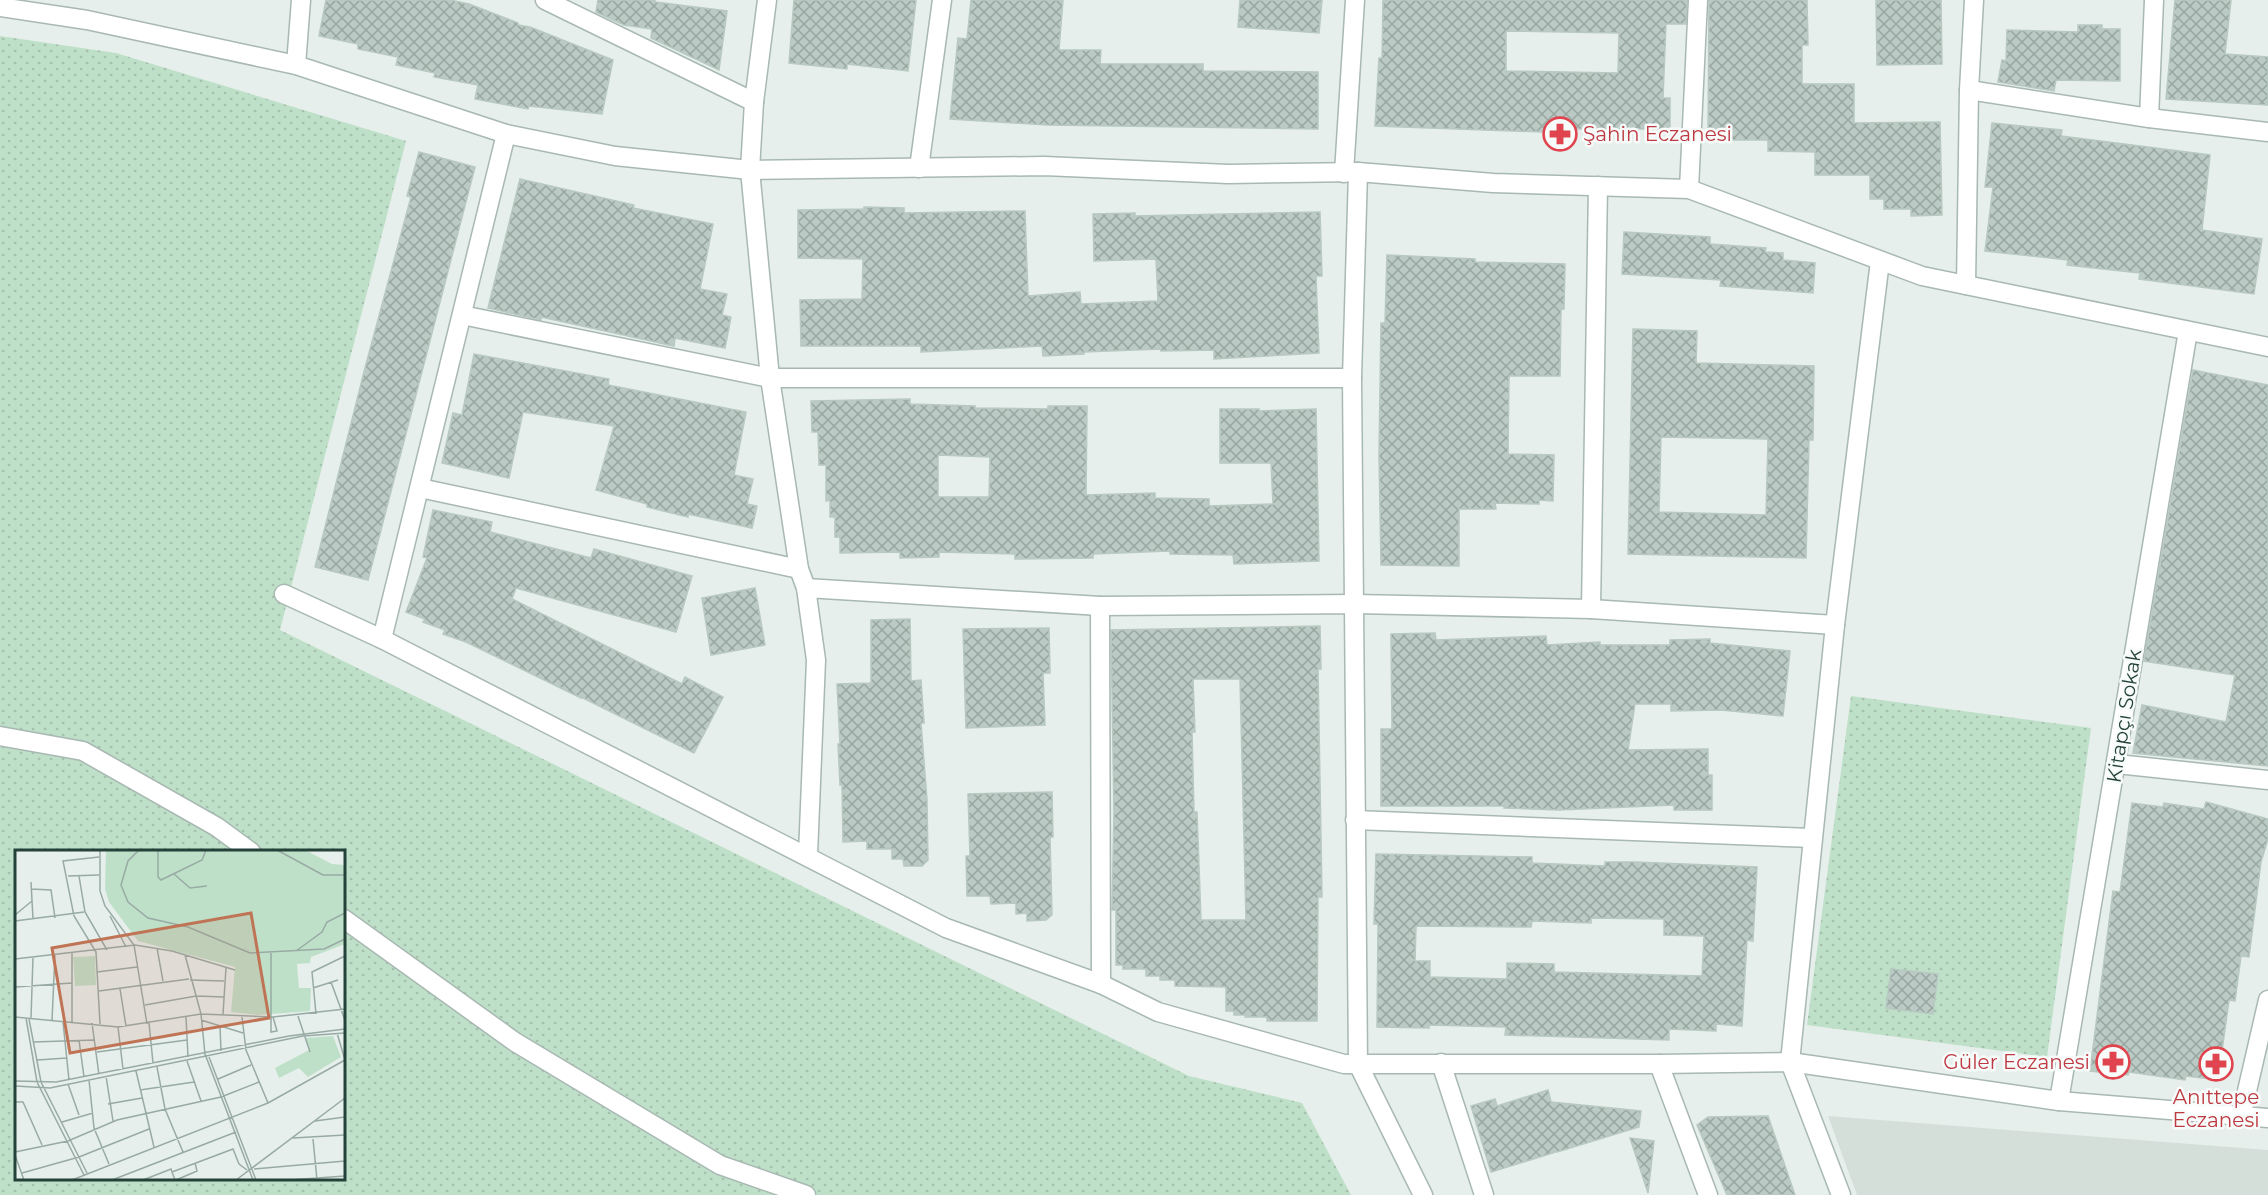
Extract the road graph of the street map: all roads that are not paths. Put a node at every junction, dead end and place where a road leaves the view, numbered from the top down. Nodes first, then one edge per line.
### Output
1 (301, 0) edge
2 (545, 0) edge
3 (767, 0) edge
4 (942, 0) edge
5 (1355, 0) edge
6 (1698, 0) edge
7 (1974, 0) edge
8 (2154, 0) edge
9 (565, 5) edge
10 (0, 7) edge
11 (296, 65) junction
12 (1970, 90) junction
13 (754, 102) junction
14 (2148, 118) junction
15 (2268, 132) edge
16 (506, 134) junction
17 (919, 168) junction
18 (750, 170) junction
19 (1351, 172) junction
20 (1598, 186) junction
21 (1689, 189) junction
22 (1880, 261) junction
23 (1966, 285) junction
24 (462, 315) junction
25 (2188, 332) junction
26 (2268, 347) edge
27 (770, 378) junction
28 (1352, 378) junction
29 (420, 488) junction
30 (799, 569) junction
31 (806, 588) junction
32 (284, 594) dead end
33 (1355, 604) junction
34 (1100, 606) junction
35 (1590, 609) junction
36 (1835, 625) junction
37 (382, 639) junction
38 (0, 736) edge
39 (2116, 764) junction
40 (2268, 780) edge
41 (1355, 820) junction
42 (1812, 838) junction
43 (248, 850) edge
44 (808, 855) junction
45 (345, 920) edge
46 (1101, 984) junction
47 (2268, 1000) edge
48 (1790, 1062) junction
49 (1441, 1063) junction
50 (1358, 1064) junction
51 (1659, 1065) junction
52 (2059, 1101) junction
53 (2241, 1117) junction
54 (2268, 1118) edge
55 (806, 1195) edge
56 (1423, 1195) edge
57 (1484, 1195) edge
58 (1708, 1195) edge
59 (1841, 1195) edge

1 - 11 street
2 - 9 street
3 - 13 street
4 - 17 street
5 - 19 street
6 - 21 street
7 - 12 street
8 - 14 street
9 - 13 street
10 - 11 street
11 - 16 street
12 - 14 street
12 - 23 street
13 - 18 street
14 - 15 street
16 - 18 street
16 - 24 street
17 - 18 street
17 - 19 street
18 - 27 street
19 - 20 street
19 - 28 street
20 - 21 street
20 - 35 street
21 - 22 street
22 - 23 street
22 - 36 street
23 - 25 street
24 - 27 street
24 - 29 street
25 - 26 street
25 - 39 street, Kitapçı Sokak
27 - 28 street
27 - 30 street
28 - 33 street
29 - 30 street
29 - 37 street
30 - 31 street
31 - 34 street
31 - 44 street
32 - 37 street
33 - 34 street
33 - 35 street
33 - 41 street
34 - 46 street
35 - 36 street
36 - 42 street
37 - 44 street
38 - 43 street
39 - 40 street
39 - 52 street, Kitapçı Sokak
41 - 42 street
41 - 50 street
42 - 48 street
44 - 46 street
45 - 55 street
46 - 50 street
47 - 53 street
48 - 51 street
48 - 52 street
48 - 59 street
49 - 50 street
49 - 51 street
49 - 57 street
50 - 56 street
51 - 58 street
52 - 53 street
53 - 54 street

